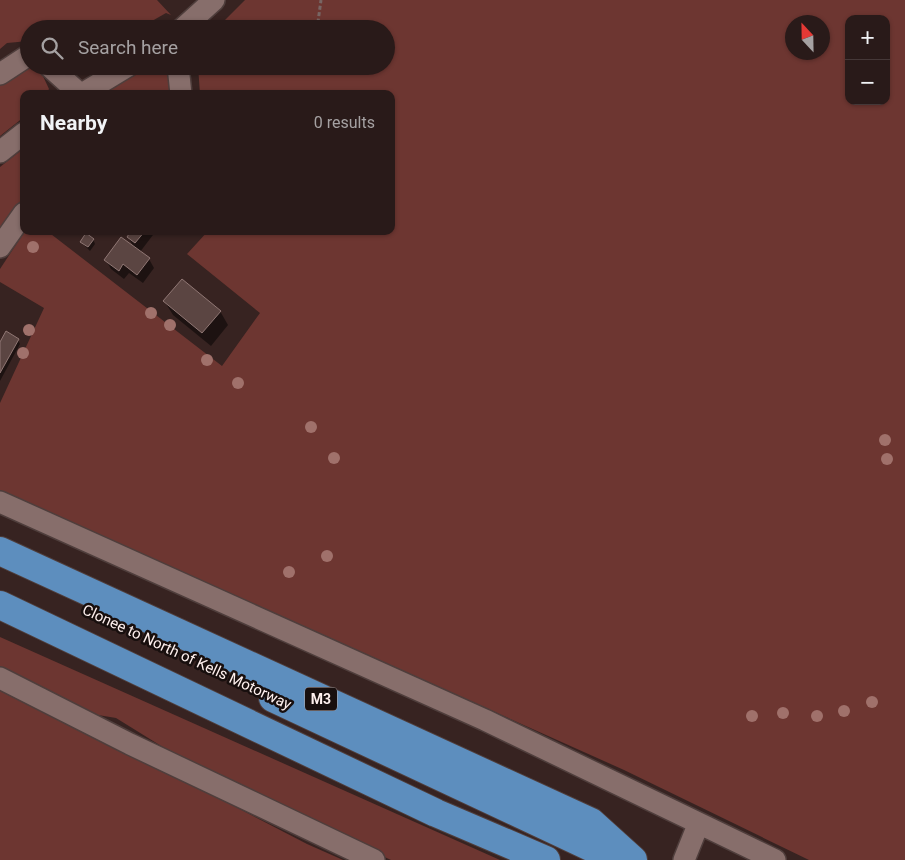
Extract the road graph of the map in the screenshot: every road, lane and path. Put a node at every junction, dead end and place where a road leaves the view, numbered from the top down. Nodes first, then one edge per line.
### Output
1 (214, 0) edge
2 (321, 0) edge
3 (192, 20) edge
4 (318, 20) edge
5 (20, 60) edge
6 (0, 74) edge
7 (59, 75) edge
8 (113, 75) edge
9 (179, 75) edge
10 (76, 90) edge
11 (88, 90) edge
12 (181, 90) edge
13 (20, 136) edge
14 (0, 152) edge
15 (20, 219) edge
16 (0, 247) edge
17 (0, 502) edge
18 (0, 551) edge
19 (0, 570) edge
20 (0, 605) edge
21 (0, 678) edge
22 (698, 825) junction
23 (374, 860) edge
24 (546, 860) edge
25 (618, 860) edge
26 (634, 860) edge
27 (684, 860) edge
28 (775, 860) edge

1 - 3 street
2 - 4 path
5 - 6 street
7 - 10 street
8 - 11 street
9 - 12 street
13 - 14 street
15 - 16 street
17 - 22 street
18 - 26 highway, M3
19 - 25 highway, Clonee to North of Kells Motorway / M3
20 - 24 highway
21 - 23 street
22 - 27 street
22 - 28 street

